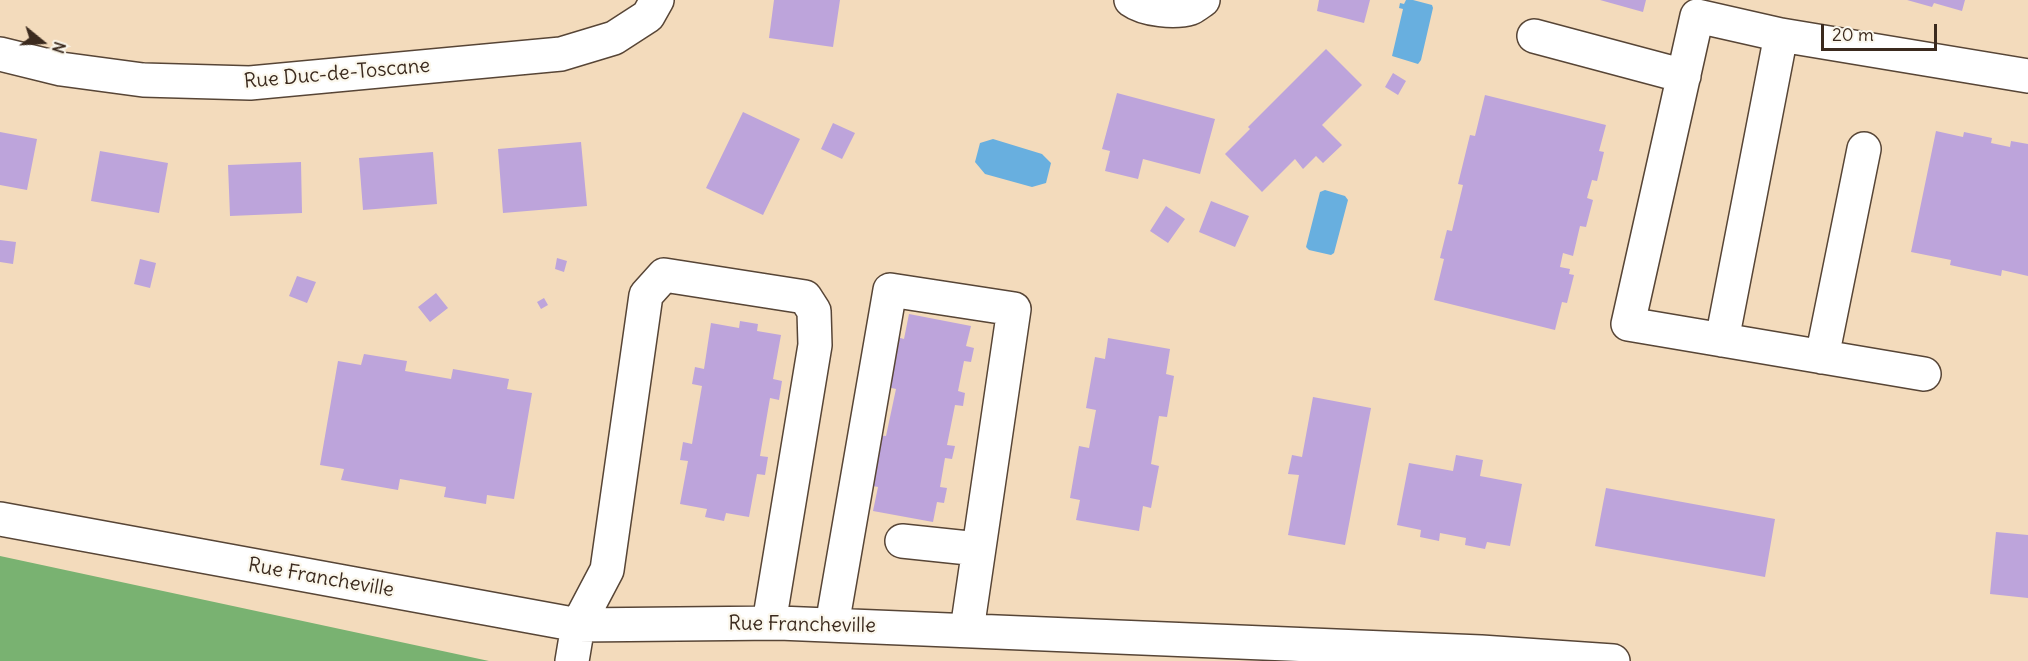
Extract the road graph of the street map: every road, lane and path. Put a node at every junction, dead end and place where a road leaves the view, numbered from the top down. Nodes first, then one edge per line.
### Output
1 (657, 0) edge
2 (1131, 0) edge
3 (1203, 0) edge
4 (1781, 34) junction
5 (1534, 36) dead end
6 (0, 54) edge
7 (1684, 76) junction
8 (2028, 76) edge
9 (1864, 149) dead end
10 (1722, 340) junction
11 (1822, 357) junction
12 (1924, 374) dead end
13 (0, 519) edge
14 (902, 541) dead end
15 (978, 549) junction
16 (769, 622) junction
17 (578, 625) junction
18 (832, 625) junction
19 (967, 630) junction
20 (572, 661) edge
21 (1614, 661) edge

1 - 6 street, Rue Duc-de-Toscane
2 - 3 street
4 - 7 street
4 - 8 street
4 - 10 street
5 - 7 street
7 - 10 street
9 - 11 street
10 - 11 street
11 - 12 street
13 - 17 street, Rue Francheville
14 - 15 street
15 - 18 street
15 - 19 street
16 - 17 street, Rue Francheville
16 - 17 street
16 - 18 street, Rue Francheville
17 - 20 street
18 - 19 street, Rue Francheville
19 - 21 street, Rue Francheville

